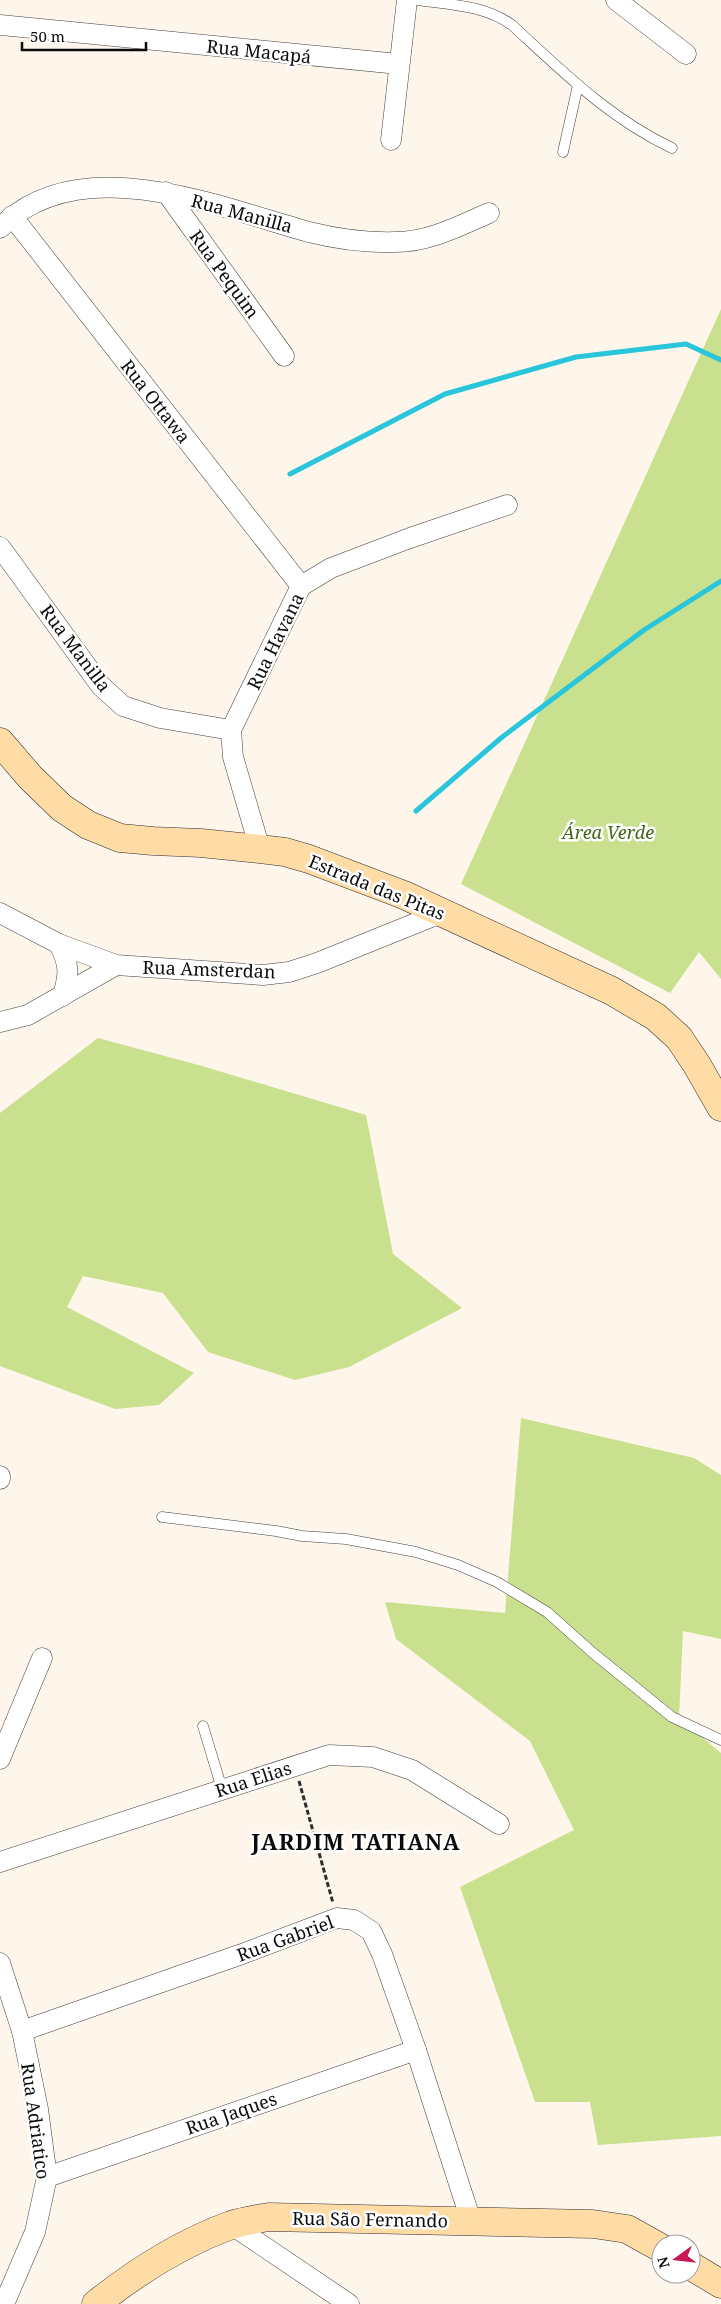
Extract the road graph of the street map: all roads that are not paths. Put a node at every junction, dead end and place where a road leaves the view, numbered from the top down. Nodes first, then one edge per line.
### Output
1 (407, 0) edge
2 (418, 0) edge
3 (616, 0) edge
4 (0, 25) edge
5 (686, 54) dead end
6 (399, 64) junction
7 (578, 85) junction
8 (391, 140) dead end
9 (672, 148) dead end
10 (563, 152) dead end
11 (166, 192) junction
12 (489, 214) dead end
13 (6, 222) edge
14 (284, 356) dead end
15 (507, 506) dead end
16 (0, 547) edge
17 (301, 586) junction
18 (231, 730) junction
19 (0, 742) edge
20 (260, 849) junction
21 (0, 913) edge
22 (441, 913) junction
23 (59, 944) junction
24 (116, 965) junction
25 (63, 996) junction
26 (0, 1022) edge
27 (721, 1107) edge
28 (162, 1518) dead end
29 (42, 1658) dead end
30 (203, 1726) dead end
31 (721, 1740) edge
32 (0, 1759) edge
33 (222, 1790) junction
34 (499, 1824) dead end
35 (0, 1862) edge
36 (0, 1964) edge
37 (22, 2031) junction
38 (416, 2050) junction
39 (47, 2177) junction
40 (471, 2220) junction
41 (232, 2224) junction
42 (651, 2242) edge
43 (701, 2272) edge
44 (721, 2284) edge
45 (4, 2304) edge
46 (96, 2304) edge
47 (349, 2304) edge

1 - 6 street
2 - 7 lane
3 - 5 street
4 - 6 street, Rua Macapá
6 - 8 street
7 - 9 lane
7 - 10 lane
11 - 12 street, Rua Manilla
11 - 13 street, Rua Manilla
11 - 14 street, Rua Pequim
13 - 17 street, Rua Ottawa
15 - 17 street, Rua Havana
16 - 18 street, Rua Manilla
17 - 18 street, Rua Havana
18 - 20 street
19 - 20 main road, Estrada das Pitas
20 - 22 main road, Estrada das Pitas
21 - 23 street, Rua Amsterdan
22 - 24 street, Rua Amsterdan
22 - 27 main road, Estrada das Pitas
23 - 24 street, Rua Amsterdan
23 - 25 street
24 - 25 street
25 - 26 street
28 - 31 lane
29 - 32 street
30 - 33 lane
33 - 34 street, Rua Elias
33 - 35 street, Rua Elias
36 - 37 street, Rua Adriatico
37 - 38 street, Rua Gabriel
37 - 39 street, Rua Adriatico
38 - 39 street, Rua Jaques
38 - 40 street, Rua Gabriel
39 - 45 street, Rua Adriatico
40 - 41 main road, Rua São Fernando
40 - 42 main road, Rua São Fernando
41 - 46 main road, Rua São Fernando
41 - 47 street
43 - 44 main road

